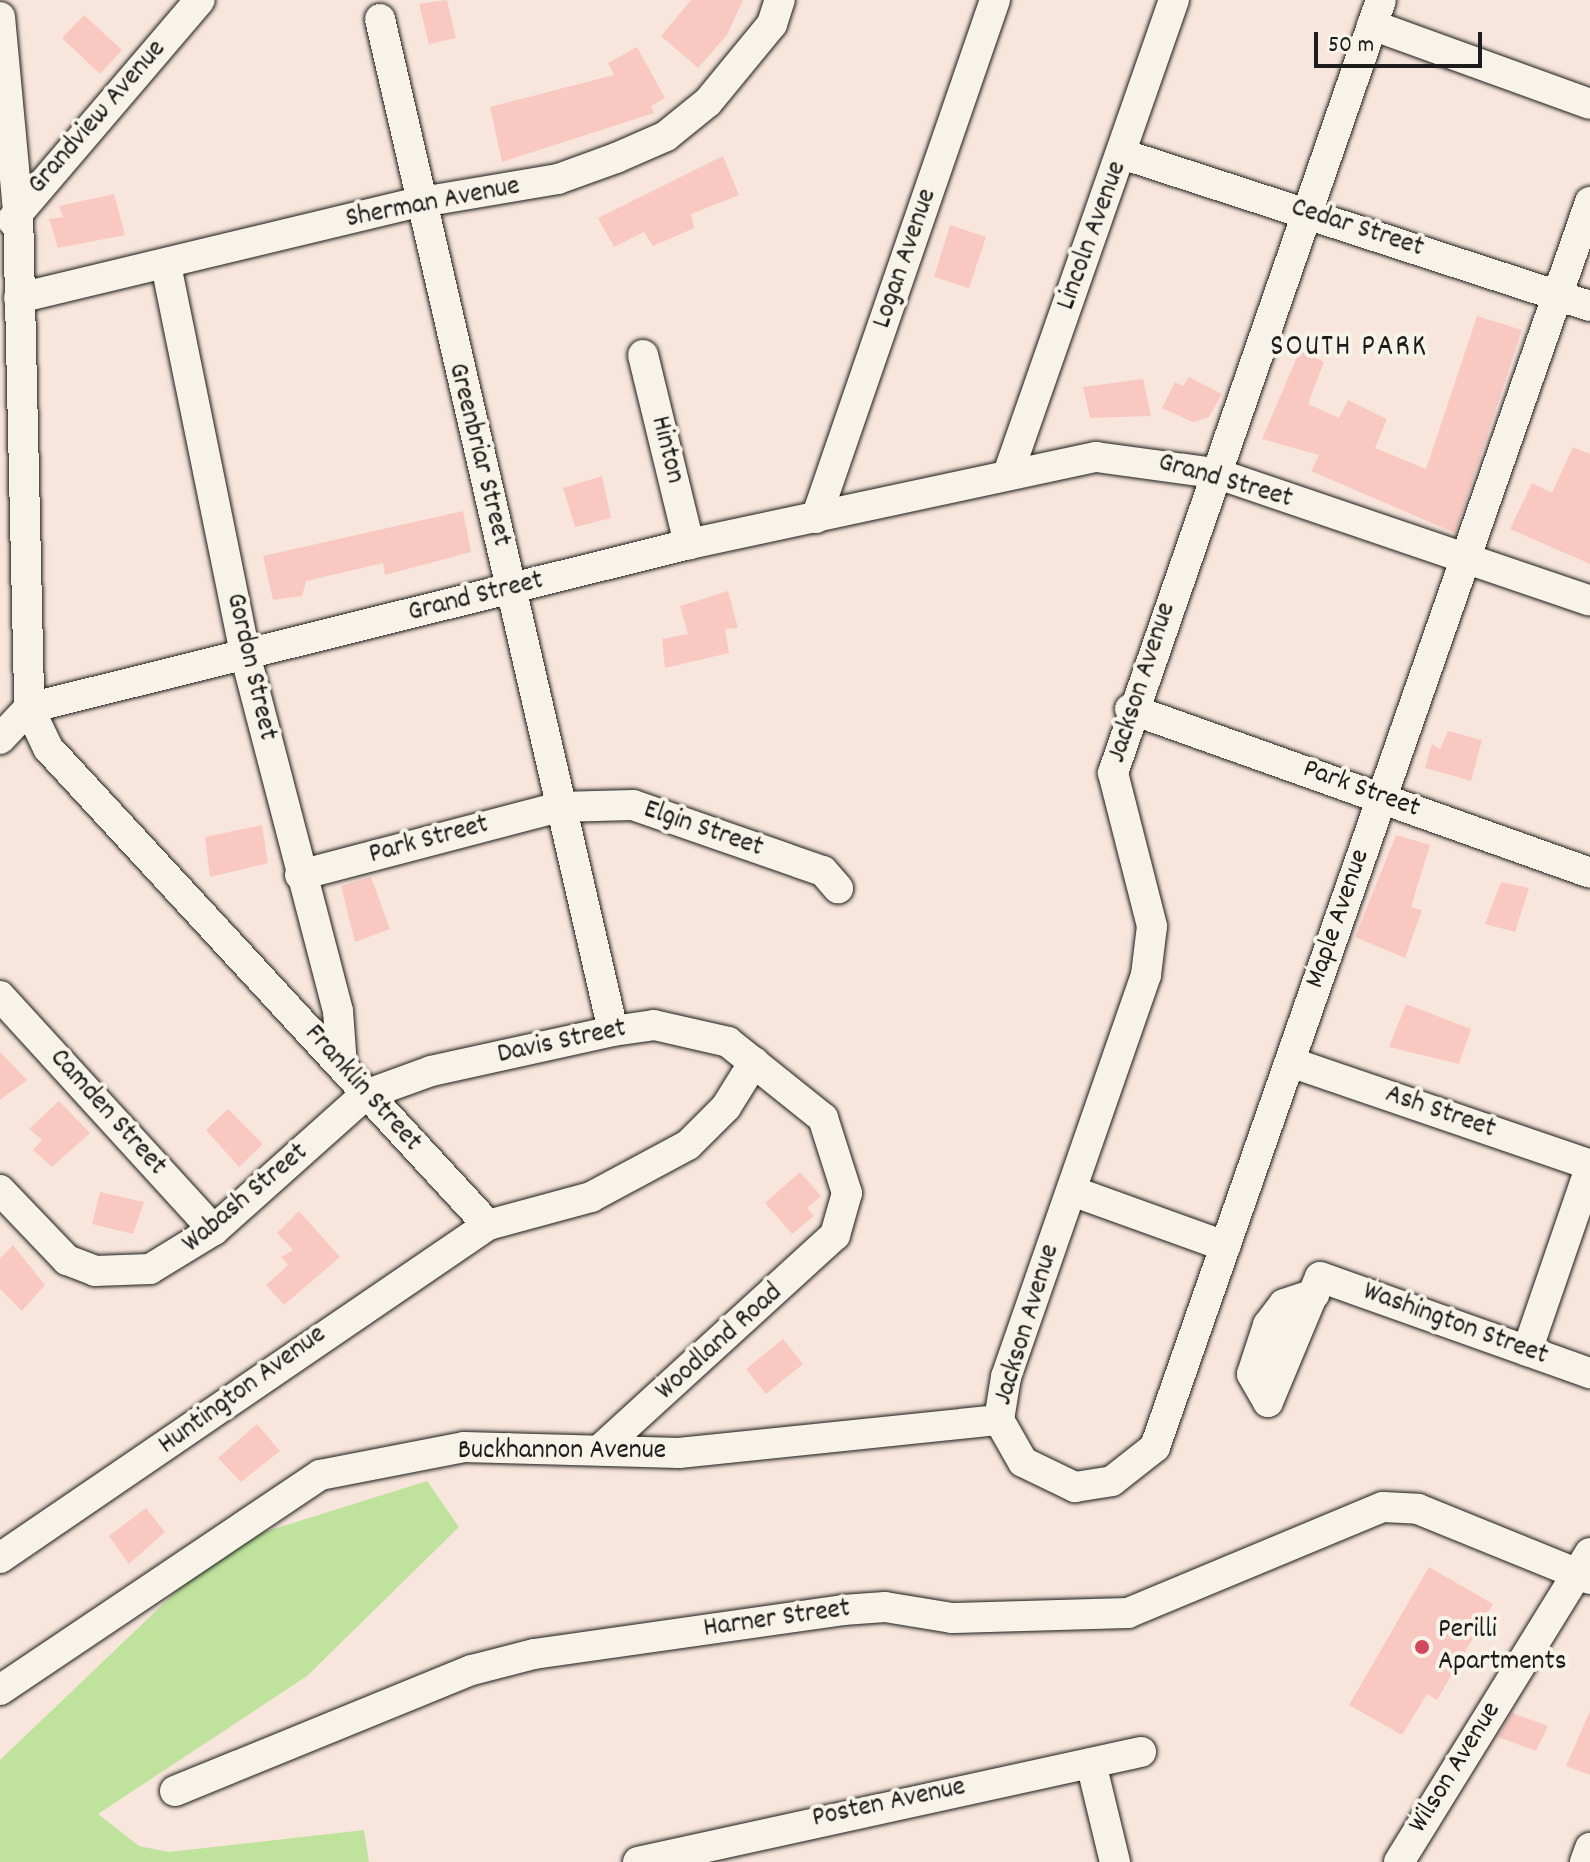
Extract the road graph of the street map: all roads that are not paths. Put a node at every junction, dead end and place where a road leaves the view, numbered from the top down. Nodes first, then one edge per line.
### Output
1 (200, 0) edge
2 (780, 0) edge
3 (995, 0) edge
4 (1174, 0) edge
5 (1376, 13) edge
6 (0, 17) edge
7 (380, 19) dead end
8 (1590, 104) edge
9 (1122, 154) junction
10 (1590, 202) edge
11 (416, 203) junction
12 (1306, 212) junction
13 (6, 225) edge
14 (166, 265) junction
15 (1557, 294) junction
16 (19, 298) junction
17 (1590, 306) edge
18 (643, 355) dead end
19 (1009, 471) junction
20 (1215, 473) junction
21 (816, 518) junction
22 (689, 544) junction
23 (1467, 560) junction
24 (512, 589) junction
25 (1590, 601) edge
26 (245, 654) junction
27 (29, 708) junction
28 (1130, 709) junction
29 (0, 739) edge
30 (1380, 797) junction
31 (559, 807) junction
32 (1590, 873) edge
33 (300, 875) junction
34 (838, 888) dead end
35 (0, 996) edge
36 (613, 1031) junction
37 (754, 1062) junction
38 (1290, 1062) junction
39 (342, 1066) junction
40 (365, 1095) junction
41 (1590, 1167) edge
42 (0, 1190) edge
43 (1072, 1191) junction
44 (488, 1225) junction
45 (214, 1230) junction
46 (835, 1235) joint
47 (1225, 1246) junction
48 (1317, 1286) dead end
49 (1527, 1351) junction
50 (1590, 1373) edge
51 (999, 1420) junction
52 (601, 1449) junction
53 (0, 1558) edge
54 (1586, 1568) edge
55 (0, 1690) edge
56 (1141, 1752) dead end
57 (1091, 1763) junction
58 (175, 1791) dead end
59 (1590, 1848) edge
60 (1402, 1861) edge
61 (638, 1862) edge
62 (1115, 1862) edge
63 (1585, 1862) edge

1 - 13 street, Grandview Avenue
2 - 11 street, Sherman Avenue
3 - 21 street, Logan Avenue
4 - 9 street, Lincoln Avenue
5 - 8 street
5 - 12 street, Jackson Avenue
6 - 13 street
7 - 11 street, Greenbriar Street
9 - 12 street, Cedar Street
9 - 19 street, Lincoln Avenue
10 - 15 street, Maple Avenue
11 - 14 street, Sherman Avenue
11 - 24 street, Greenbriar Street
12 - 15 street, Cedar Street
12 - 20 street, Jackson Avenue
13 - 16 street
14 - 16 street, Sherman Avenue
14 - 26 street, Gordon Street
15 - 17 street, Cedar Street
15 - 23 street, Maple Avenue
16 - 27 street
18 - 22 street, Hinton
19 - 20 street, Grand Street
19 - 21 street, Grand Street
20 - 23 street, Grand Street
20 - 28 street, Jackson Avenue
21 - 22 street, Grand Street
22 - 24 street, Grand Street
23 - 25 street, Grand Street
23 - 30 street, Maple Avenue
24 - 26 street, Grand Street
24 - 31 street, Greenbriar Street
26 - 27 street, Grand Street
26 - 33 street, Gordon Street
27 - 29 street
27 - 39 street, Franklin Street
28 - 30 street, Park Street
28 - 43 street, Jackson Avenue
30 - 32 street, Park Street
30 - 38 street, Maple Avenue
31 - 33 street, Park Street
31 - 34 street, Elgin Street
31 - 36 street, Greenbriar Street
33 - 39 street, Gordon Street
35 - 45 street, Camden Street
36 - 37 street, Davis Street
36 - 40 street, Davis Street
37 - 44 street
37 - 46 street, Davis Street
38 - 41 street, Ash Street
38 - 47 street, Maple Avenue
39 - 40 street, Franklin Street
40 - 44 street, Franklin Street
40 - 45 street, Wabash Street
41 - 49 street
42 - 45 street, Wabash Street
43 - 47 street
43 - 51 street, Jackson Avenue
44 - 53 street, Huntington Avenue
46 - 52 street, Woodland Road
47 - 51 street, Maple Avenue
48 - 49 street, Washington Street
49 - 50 street, Washington Street
51 - 52 street, Buckhannon Avenue
52 - 55 street, Buckhannon Avenue
54 - 58 street, Harner Street
54 - 60 street, Wilson Avenue
56 - 57 street, Posten Avenue
57 - 61 street, Posten Avenue
57 - 62 street
59 - 63 street

